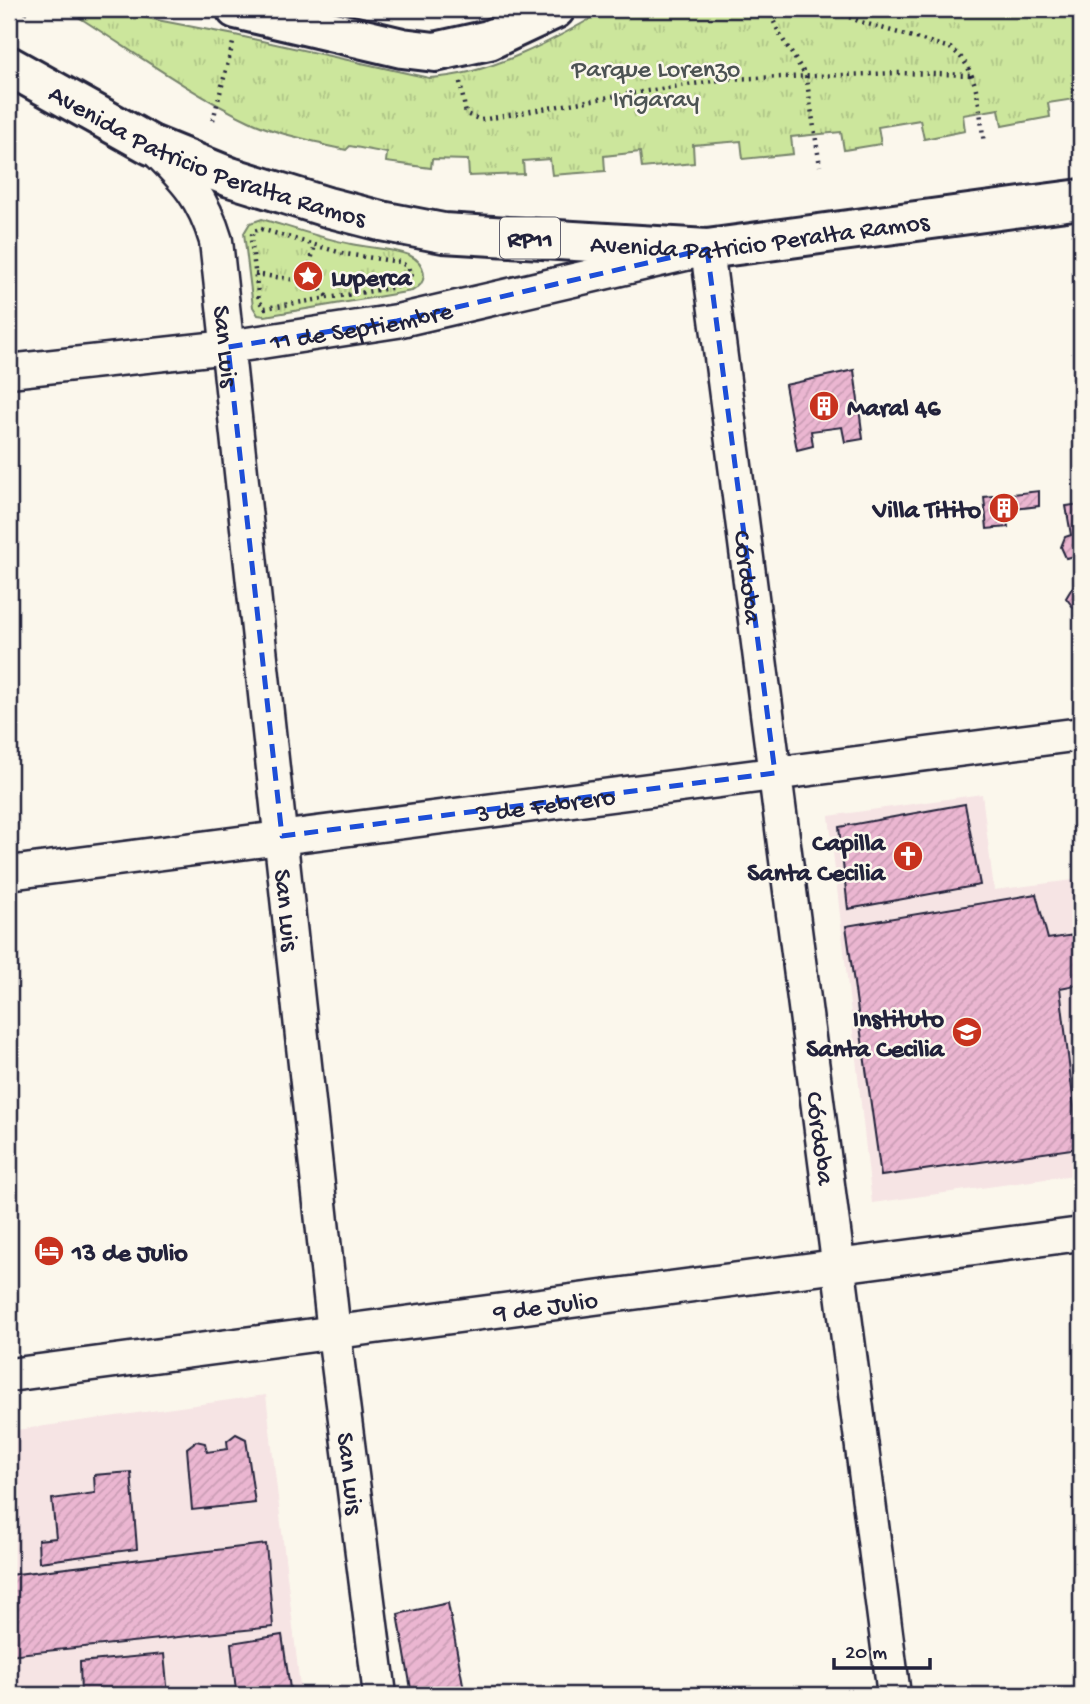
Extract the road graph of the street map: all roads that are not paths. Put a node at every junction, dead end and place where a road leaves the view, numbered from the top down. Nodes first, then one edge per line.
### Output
1 (555, 9) edge
2 (236, 22) edge
3 (9, 66) edge
4 (151, 145) junction
5 (1081, 199) edge
6 (707, 249) junction
7 (228, 347) junction
8 (9, 371) edge
9 (1081, 734) edge
10 (775, 773) junction
11 (282, 835) junction
12 (9, 873) edge
13 (1081, 1234) edge
14 (838, 1266) junction
15 (334, 1333) junction
16 (9, 1376) edge
17 (380, 1695) edge
18 (894, 1695) edge

1 - 2 main road
3 - 4 main road, Avenida Patricio Peralta Ramos / RP11
4 - 6 main road, Avenida Patricio Peralta Ramos / RP11
4 - 7 street, San Luis
5 - 6 main road, Avenida Patricio Peralta Ramos / RP11
6 - 7 street, 11 de Septiembre
6 - 10 street, Córdoba
7 - 8 street, 11 de Septiembre
7 - 11 street, San Luis
9 - 10 street, 3 de Febrero
10 - 11 street, 3 de Febrero
10 - 14 street, Córdoba
11 - 12 street, 3 de Febrero
11 - 15 street, San Luis
13 - 14 street, 9 de Julio
14 - 15 street, 9 de Julio
14 - 18 street, Córdoba
15 - 16 street, 9 de Julio
15 - 17 street, San Luis

